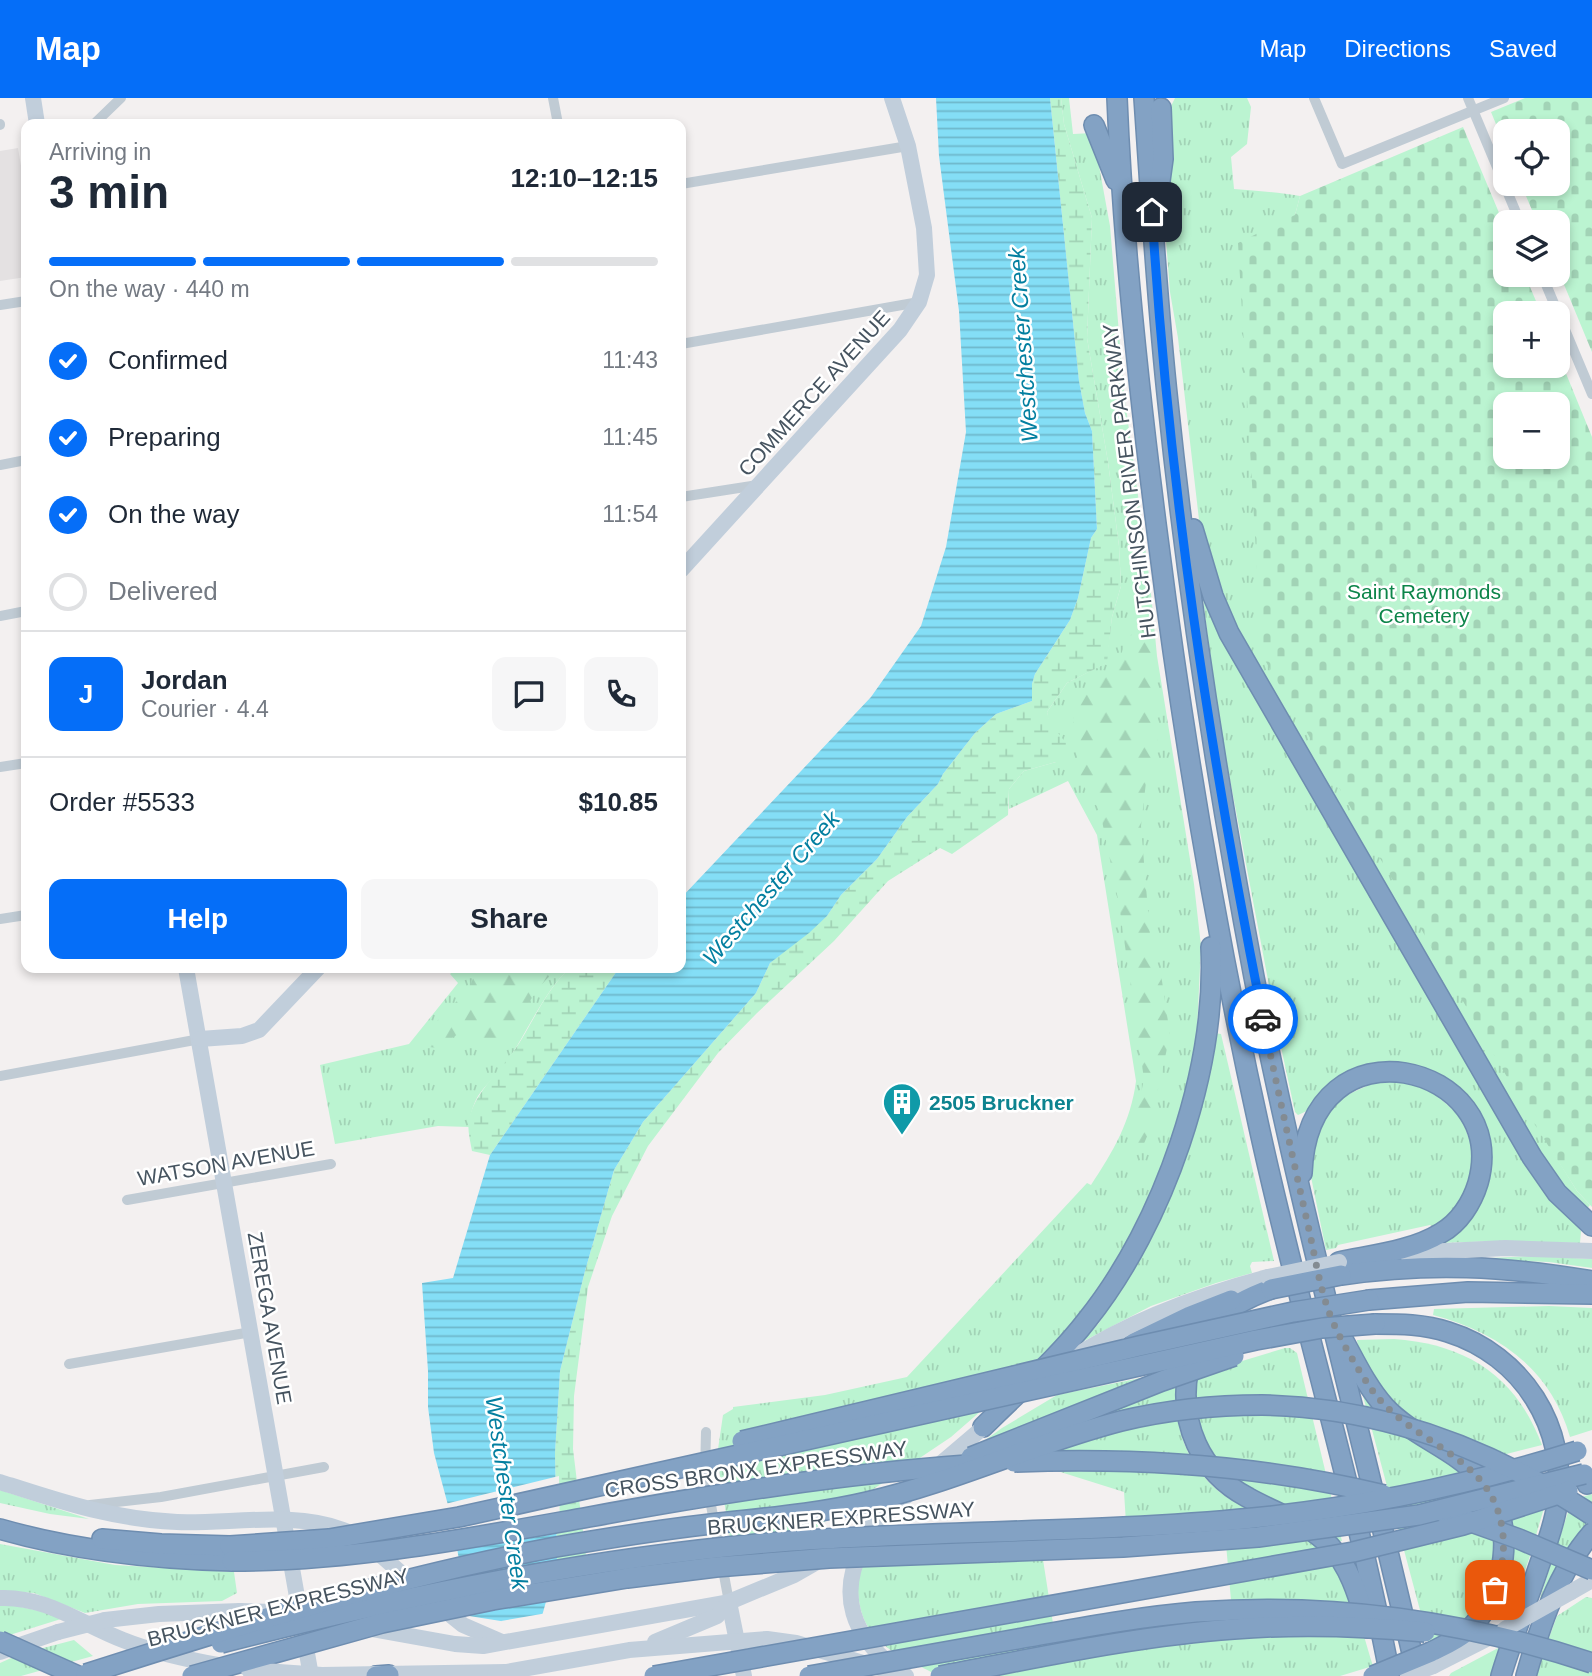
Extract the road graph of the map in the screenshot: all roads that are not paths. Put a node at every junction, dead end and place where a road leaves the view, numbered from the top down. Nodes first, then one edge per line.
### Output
1 (33, 98) edge
2 (121, 98) edge
3 (553, 98) edge
4 (892, 98) edge
5 (1116, 98) edge
6 (1314, 98) edge
7 (1468, 98) edge
8 (1504, 98) edge
9 (1153, 103) edge
10 (1474, 111) junction
11 (36, 119) edge
12 (99, 119) edge
13 (557, 119) edge
14 (1094, 125) dead end
15 (908, 146) junction
16 (686, 183) edge
17 (1122, 194) junction
18 (1515, 210) edge
19 (1547, 287) edge
20 (21, 302) edge
21 (919, 302) junction
22 (0, 305) edge
23 (686, 343) edge
24 (1592, 394) edge
25 (21, 461) edge
26 (0, 465) edge
27 (1175, 465) junction
28 (760, 485) junction
29 (686, 496) edge
30 (686, 565) edge
31 (21, 612) edge
32 (0, 616) edge
33 (21, 764) edge
34 (0, 767) edge
35 (1208, 876) junction
36 (21, 916) edge
37 (0, 919) edge
38 (187, 973) edge
39 (313, 973) edge
40 (200, 1039) junction
41 (0, 1076) edge
42 (331, 1164) dead end
43 (226, 1183) junction
44 (127, 1200) dead end
45 (1304, 1205) junction
46 (1592, 1226) edge
47 (1592, 1251) edge
48 (1340, 1268) junction
49 (1592, 1281) edge
50 (1269, 1283) junction
51 (1592, 1294) edge
52 (1328, 1311) junction
53 (1375, 1324) junction
54 (251, 1332) junction
55 (69, 1364) dead end
56 (982, 1427) junction
57 (706, 1432) dead end
58 (1585, 1449) edge
59 (324, 1467) dead end
60 (277, 1476) junction
61 (1589, 1478) edge
62 (0, 1482) edge
63 (66, 1503) junction
64 (783, 1515) junction
65 (887, 1515) junction
66 (1592, 1515) edge
67 (284, 1521) junction
68 (0, 1523) edge
69 (0, 1529) edge
70 (374, 1532) junction
71 (1592, 1533) edge
72 (231, 1554) junction
73 (1592, 1570) edge
74 (1592, 1580) edge
75 (0, 1598) edge
76 (729, 1602) junction
77 (0, 1641) edge
78 (736, 1641) junction
79 (25, 1643) joint
80 (504, 1643) junction
81 (643, 1648) junction
82 (0, 1653) edge
83 (1592, 1663) edge
84 (1427, 1665) edge
85 (501, 1674) edge
86 (85, 1675) edge
87 (382, 1675) edge
88 (192, 1676) edge
89 (311, 1676) edge
90 (654, 1676) edge
91 (744, 1676) edge
92 (809, 1676) edge
93 (909, 1676) edge
94 (940, 1676) edge
95 (1373, 1676) edge
96 (1384, 1676) edge
97 (1390, 1676) edge
98 (1408, 1676) edge
99 (1501, 1676) edge
100 (1526, 1676) edge

1 - 11 main road
2 - 12 street
3 - 13 street
4 - 15 main road, COMMERCE AVENUE
5 - 17 highway, HUTCHINSON RIVER PARKWAY
6 - 10 street
7 - 10 street
8 - 10 street
9 - 27 highway
10 - 18 street
14 - 17 highway
15 - 16 street
15 - 21 main road, COMMERCE AVENUE
17 - 35 highway, HUTCHINSON RIVER PARKWAY
19 - 24 street
20 - 22 street
21 - 23 street
21 - 28 main road, COMMERCE AVENUE
25 - 26 street
27 - 45 highway
27 - 46 highway
28 - 29 street
28 - 30 main road, COMMERCE AVENUE
31 - 32 street
33 - 34 street
35 - 56 highway
35 - 97 highway, HUTCHINSON RIVER PARKWAY
36 - 37 street
38 - 40 main road, ZEREGA AVENUE
39 - 40 main road
40 - 41 street
40 - 43 main road, ZEREGA AVENUE
42 - 43 street, WATSON AVENUE
43 - 44 street, WATSON AVENUE
43 - 54 main road, ZEREGA AVENUE
45 - 48 highway
45 - 52 highway
47 - 48 main road
48 - 49 highway
48 - 50 highway, bridge
50 - 56 highway
50 - 96 highway
51 - 70 highway, bridge
52 - 84 highway
52 - 84 highway
53 - 64 highway, bridge
53 - 70 highway, bridge
53 - 99 highway
54 - 55 street
54 - 60 main road, ZEREGA AVENUE
56 - 65 main road
57 - 76 street
58 - 86 highway, BRUCKNER EXPRESSWAY, bridge
59 - 60 street
60 - 63 street
60 - 67 main road, ZEREGA AVENUE
61 - 88 highway, BRUCKNER EXPRESSWAY, bridge
61 - 90 highway, bridge
62 - 63 main road
63 - 67 main road
64 - 66 highway, bridge
64 - 86 highway, bridge
65 - 76 main road
65 - 93 main road
67 - 80 main road
67 - 89 main road, ZEREGA AVENUE
68 - 72 highway
69 - 72 highway, CROSS BRONX EXPRESSWAY
70 - 72 highway, bridge
71 - 100 highway
72 - 73 highway, CROSS BRONX EXPRESSWAY, bridge
74 - 84 main road, bridge
75 - 87 main road, bridge
76 - 78 main road
76 - 80 main road
76 - 81 main road
77 - 86 highway, bridge
78 - 81 main road
78 - 91 main road
78 - 93 main road
79 - 80 main road, bridge
79 - 82 highway
81 - 85 main road
83 - 92 highway, bridge
83 - 94 highway, bridge
84 - 95 highway, bridge
84 - 98 main road, bridge
85 - 87 main road

